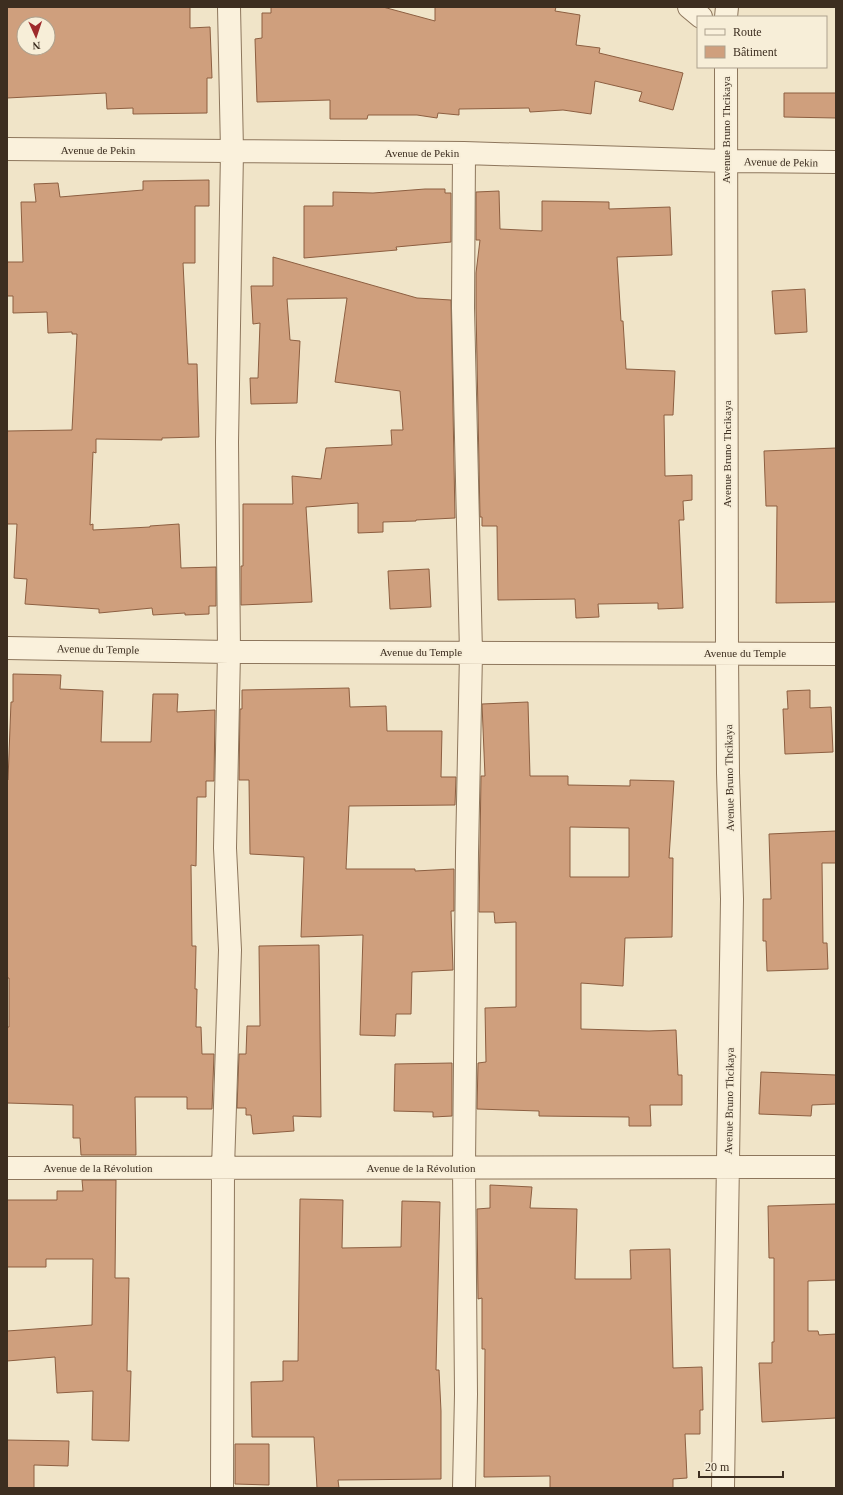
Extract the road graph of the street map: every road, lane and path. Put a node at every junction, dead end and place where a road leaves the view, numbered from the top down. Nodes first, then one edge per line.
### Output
1 (230, 7) edge
2 (689, 7) edge
3 (700, 16) edge
4 (726, 68) edge
5 (7, 149) edge
6 (232, 151) junction
7 (464, 153) junction
8 (726, 161) junction
9 (836, 162) edge
10 (7, 648) edge
11 (229, 652) junction
12 (471, 653) junction
13 (727, 653) junction
14 (836, 654) edge
15 (727, 1167) junction
16 (836, 1167) edge
17 (7, 1168) edge
18 (223, 1168) junction
19 (464, 1168) junction
20 (222, 1488) edge
21 (464, 1488) edge
22 (723, 1488) edge

1 - 6 street
2 - 3 street
4 - 8 street, Avenue Bruno Thcikaya
5 - 6 street, Avenue de Pekin
6 - 7 street, Avenue de Pekin
6 - 11 street
7 - 8 street, Avenue de Pekin
7 - 12 street
8 - 9 street, Avenue de Pekin
8 - 13 street, Avenue Bruno Thcikaya
10 - 11 street, Avenue du Temple
11 - 12 street, Avenue du Temple
11 - 18 street
12 - 13 street, Avenue du Temple
12 - 19 street
13 - 14 street, Avenue du Temple
13 - 15 street, Avenue Bruno Thcikaya
15 - 16 street, Avenue de la Révolution
15 - 19 street, Avenue de la Révolution
15 - 22 street, Avenue Bruno Thcikaya
17 - 18 street, Avenue de la Révolution
18 - 19 street, Avenue de la Révolution
18 - 20 street
19 - 21 street

